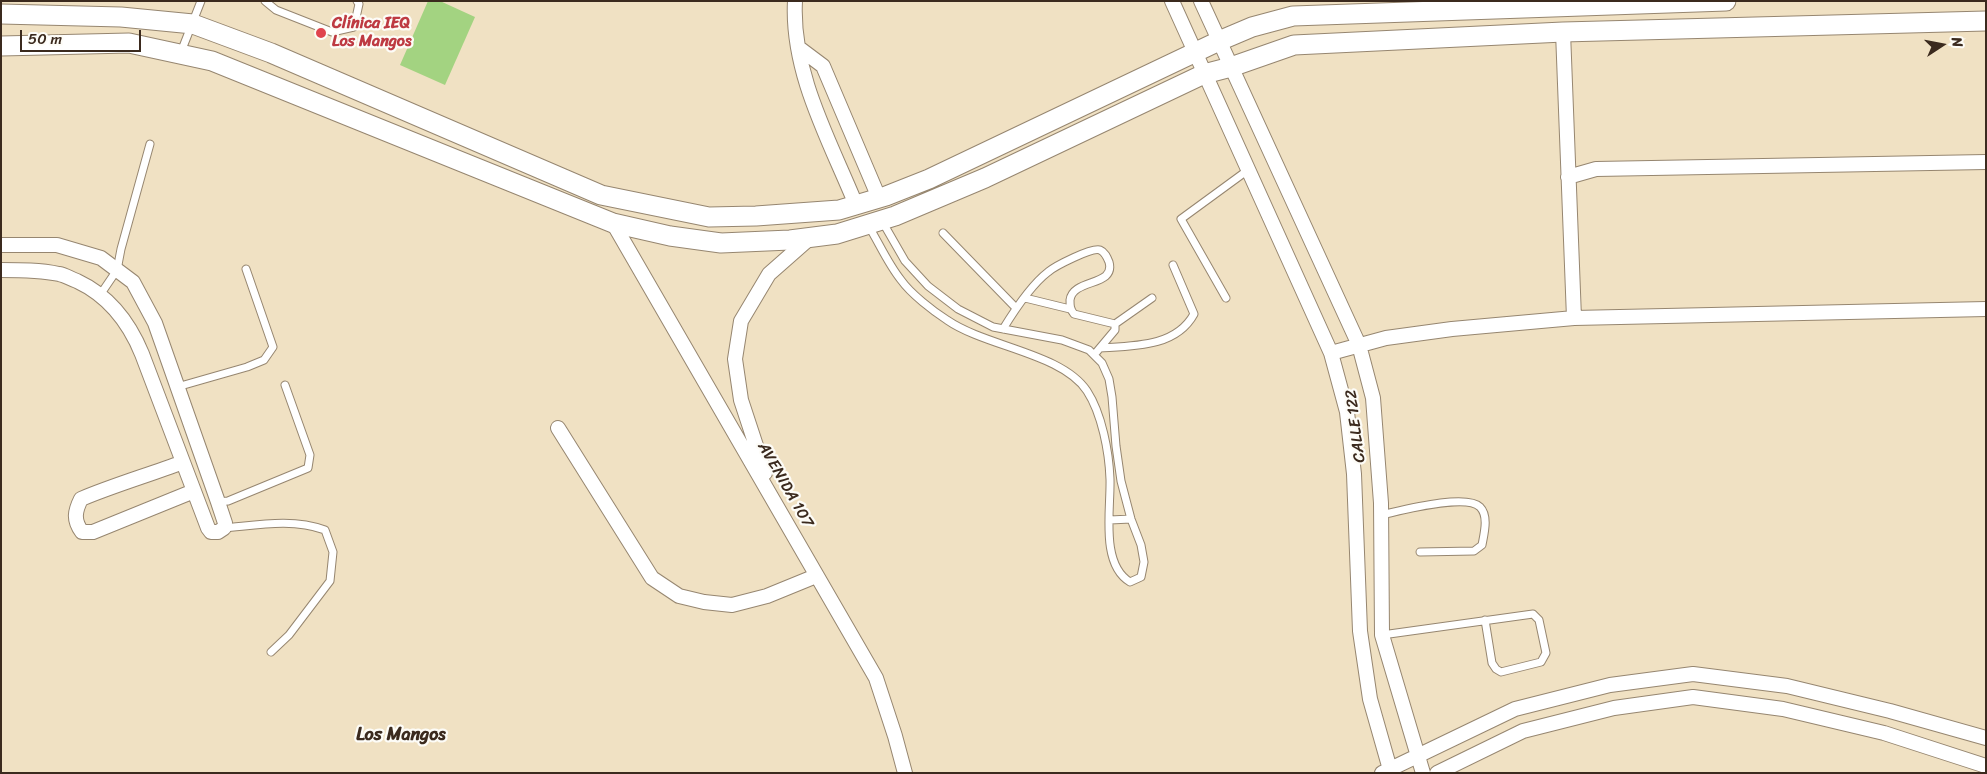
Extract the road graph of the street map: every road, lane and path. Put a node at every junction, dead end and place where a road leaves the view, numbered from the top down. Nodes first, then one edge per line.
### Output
1 (201, 1) edge
2 (265, 1) edge
3 (357, 1) edge
4 (795, 1) edge
5 (1172, 1) edge
6 (1201, 1) edge
7 (1726, 1) edge
8 (1517, 8) junction
9 (1, 14) edge
10 (1986, 21) edge
11 (193, 24) junction
12 (1563, 32) junction
13 (1518, 34) junction
14 (1219, 41) junction
15 (1, 46) edge
16 (799, 48) junction
17 (1194, 54) junction
18 (180, 55) junction
19 (1231, 67) junction
20 (1204, 74) junction
21 (150, 144) dead end
22 (1986, 162) edge
23 (1248, 170) junction
24 (1568, 177) junction
25 (879, 198) junction
26 (856, 205) junction
27 (875, 222) junction
28 (613, 223) junction
29 (943, 233) dead end
30 (811, 237) junction
31 (1, 245) edge
32 (1173, 265) dead end
33 (246, 269) dead end
34 (1, 270) edge
35 (118, 270) junction
36 (100, 295) junction
37 (1026, 298) junction
38 (1152, 298) dead end
39 (1226, 298) dead end
40 (1016, 308) junction
41 (1070, 309) junction
42 (1986, 309) edge
43 (1574, 318) junction
44 (1115, 324) junction
45 (1003, 329) junction
46 (1359, 345) junction
47 (1100, 348) junction
48 (1331, 353) junction
49 (1094, 355) junction
50 (285, 385) dead end
51 (177, 387) junction
52 (558, 428) dead end
53 (183, 462) junction
54 (194, 491) junction
55 (773, 498) junction
56 (218, 502) junction
57 (1381, 515) junction
58 (1131, 519) junction
59 (1110, 520) junction
60 (224, 528) junction
61 (1420, 552) dead end
62 (816, 576) junction
63 (1485, 620) junction
64 (1382, 634) junction
65 (272, 652) dead end
66 (1986, 738) edge
67 (1417, 756) junction
68 (1986, 766) edge
69 (1387, 772) edge
70 (904, 773) edge
71 (1424, 773) edge
72 (1437, 773) edge

1 - 11 lane
2 - 3 lane
4 - 16 street
5 - 17 street, CALLE 122
6 - 14 street, CALLE 122
7 - 8 street
8 - 13 street
8 - 14 street
9 - 11 street
10 - 12 street
11 - 18 lane
11 - 26 street
12 - 13 street
12 - 24 street
13 - 19 street
14 - 17 street
14 - 19 street, CALLE 122
15 - 18 street
16 - 25 street
16 - 26 street
17 - 20 street, CALLE 122
17 - 25 street
18 - 28 street
19 - 20 street
19 - 46 street, CALLE 122
20 - 23 street, CALLE 122
20 - 27 street
21 - 35 lane
22 - 24 street
23 - 39 lane
23 - 48 street, CALLE 122
24 - 43 street
25 - 26 street
27 - 30 street
27 - 45 lane
27 - 59 lane
28 - 30 street
28 - 55 street, AVENIDA 107
29 - 40 lane
30 - 55 street
31 - 35 street
32 - 47 lane
33 - 51 lane
34 - 36 street
35 - 36 lane
35 - 51 street
36 - 53 street
37 - 40 lane
37 - 41 lane
37 - 41 lane
38 - 44 lane
40 - 45 lane
41 - 44 lane
42 - 43 street
43 - 46 street
44 - 47 lane
45 - 49 lane
46 - 48 street
46 - 57 street, CALLE 122
47 - 49 lane
48 - 69 street, CALLE 122
49 - 58 lane
50 - 56 lane
51 - 56 street
52 - 62 street
53 - 54 street
53 - 54 street
54 - 60 street
55 - 62 street, AVENIDA 107
56 - 60 street
57 - 61 lane
57 - 64 street, CALLE 122
58 - 59 lane
58 - 59 lane
60 - 65 lane
62 - 70 street, AVENIDA 107
63 - 63 lane
63 - 64 lane
64 - 67 street, CALLE 122
66 - 67 street
67 - 69 street
67 - 71 street, CALLE 122
68 - 72 street

